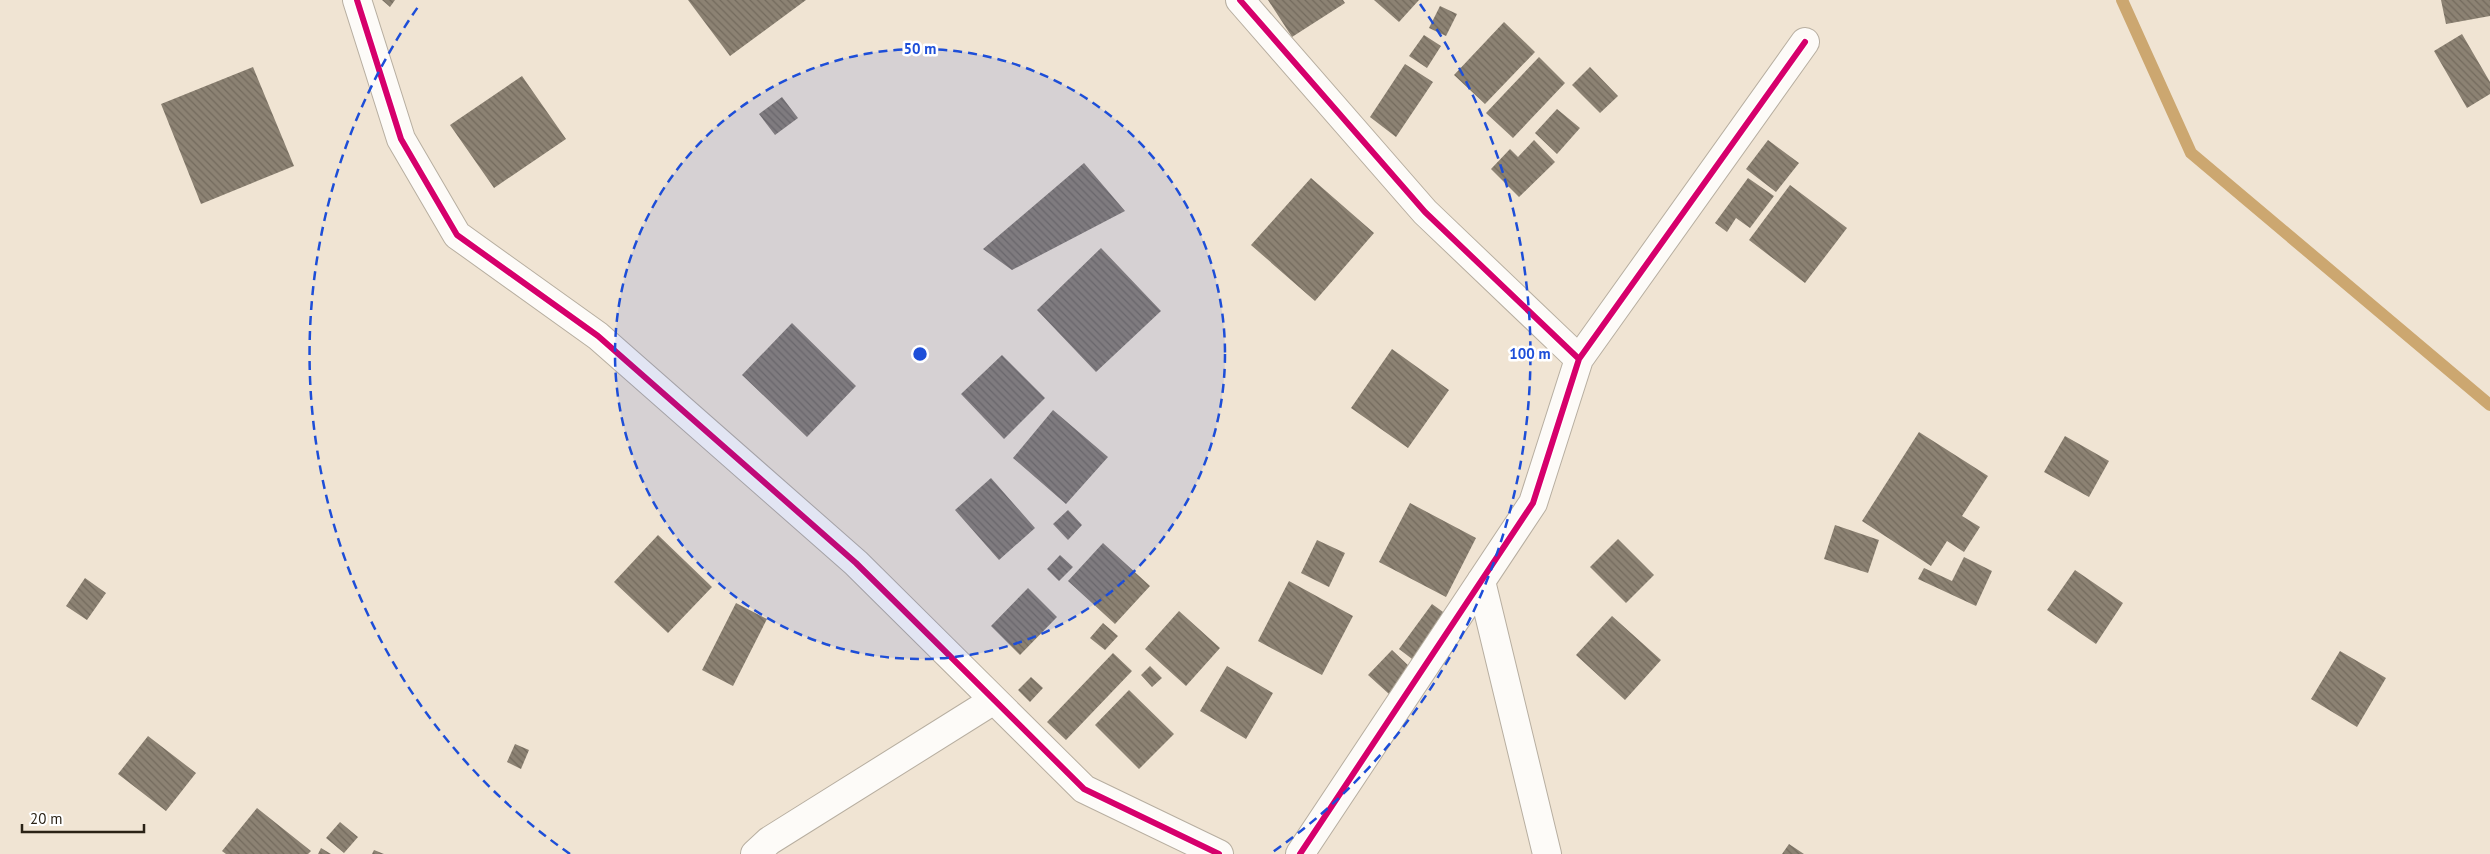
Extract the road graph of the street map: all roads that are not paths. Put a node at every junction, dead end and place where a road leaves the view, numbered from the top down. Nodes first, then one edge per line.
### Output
1 (357, 0) edge
2 (1240, 0) edge
3 (1805, 42) dead end
4 (1578, 359) junction
5 (1481, 581) junction
6 (994, 700) junction
7 (755, 854) edge
8 (1219, 854) edge
9 (1300, 854) edge
10 (1547, 854) edge

1 - 6 street
2 - 4 street
3 - 4 street
4 - 5 street
5 - 9 street
5 - 10 street
6 - 7 street
6 - 8 street

